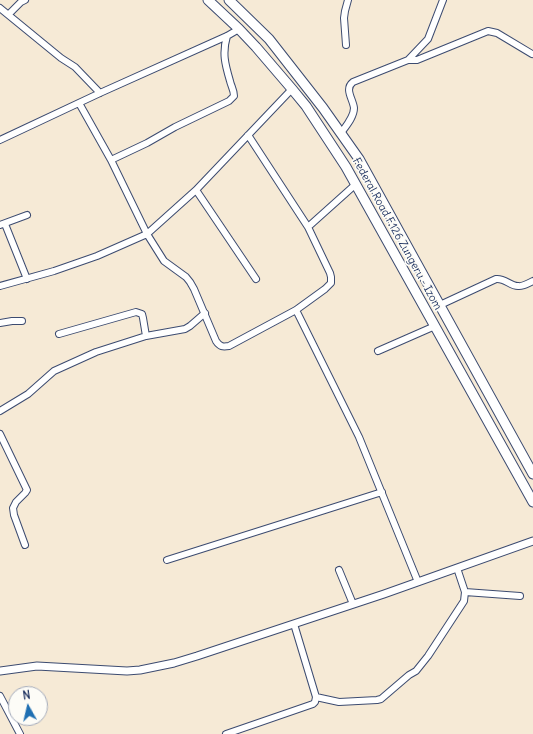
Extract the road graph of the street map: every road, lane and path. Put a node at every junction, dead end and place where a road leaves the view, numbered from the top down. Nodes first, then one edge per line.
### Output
1 (25, 0) edge
2 (208, 0) edge
3 (348, 0) edge
4 (443, 0) edge
5 (231, 1) edge
6 (0, 8) edge
7 (9, 14) junction
8 (239, 29) junction
9 (227, 36) junction
10 (346, 45) dead end
11 (532, 54) dead end
12 (408, 60) junction
13 (292, 89) junction
14 (100, 93) junction
15 (79, 103) junction
16 (341, 134) junction
17 (248, 135) junction
18 (0, 140) edge
19 (111, 160) junction
20 (356, 184) junction
21 (196, 190) junction
22 (27, 215) dead end
23 (2, 224) edge
24 (308, 228) junction
25 (147, 234) junction
26 (404, 240) junction
27 (391, 247) junction
28 (27, 279) junction
29 (256, 279) dead end
30 (533, 281) edge
31 (0, 286) edge
32 (440, 305) junction
33 (296, 310) junction
34 (205, 313) junction
35 (22, 321) dead end
36 (0, 323) edge
37 (435, 326) junction
38 (59, 334) dead end
39 (146, 336) junction
40 (378, 351) dead end
41 (0, 411) edge
42 (0, 434) edge
43 (533, 474) edge
44 (382, 492) junction
45 (533, 502) edge
46 (533, 541) edge
47 (25, 544) dead end
48 (166, 560) dead end
49 (457, 568) junction
50 (339, 570) dead end
51 (418, 582) junction
52 (464, 592) junction
53 (520, 596) dead end
54 (352, 604) junction
55 (294, 624) junction
56 (0, 671) edge
57 (0, 696) edge
58 (316, 697) junction
59 (20, 734) edge
60 (226, 734) edge

1 - 7 street
2 - 8 main road, Federal Road F.126 Zungeru - Izom
3 - 10 street
4 - 12 street
5 - 16 main road, Federal Road F.126 Zungeru - Izom
6 - 7 street
7 - 14 street
8 - 9 street
8 - 13 main road, Federal Road F.126 Zungeru - Izom
9 - 14 street
9 - 19 street
11 - 12 street
12 - 16 street
13 - 17 street
13 - 20 main road, Federal Road F.126 Zungeru - Izom
14 - 15 street
15 - 18 street
15 - 19 street
16 - 26 main road, Federal Road F.126 Zungeru - Izom
17 - 21 street
17 - 24 street
19 - 25 street
20 - 24 street
20 - 27 main road, Federal Road F.126 Zungeru - Izom
21 - 25 street
21 - 29 street
22 - 23 street
23 - 28 street
24 - 33 street
25 - 28 street
25 - 34 street
26 - 27 main road
26 - 32 main road, Federal Road F.126 Zungeru - Izom
27 - 37 main road, Federal Road F.126 Zungeru - Izom
28 - 31 street
30 - 32 street
32 - 43 main road, Federal Road F.126 Zungeru - Izom
33 - 34 street
33 - 44 street
34 - 39 street
35 - 36 street
37 - 40 street
37 - 45 main road, Federal Road F.126 Zungeru - Izom
38 - 39 street
39 - 41 street
42 - 47 street
44 - 48 street
44 - 51 street
46 - 49 street
49 - 51 street
49 - 52 street
50 - 54 street
51 - 54 street
52 - 53 street
52 - 58 street
54 - 55 street
55 - 56 street
55 - 58 street
57 - 59 street
58 - 60 street

